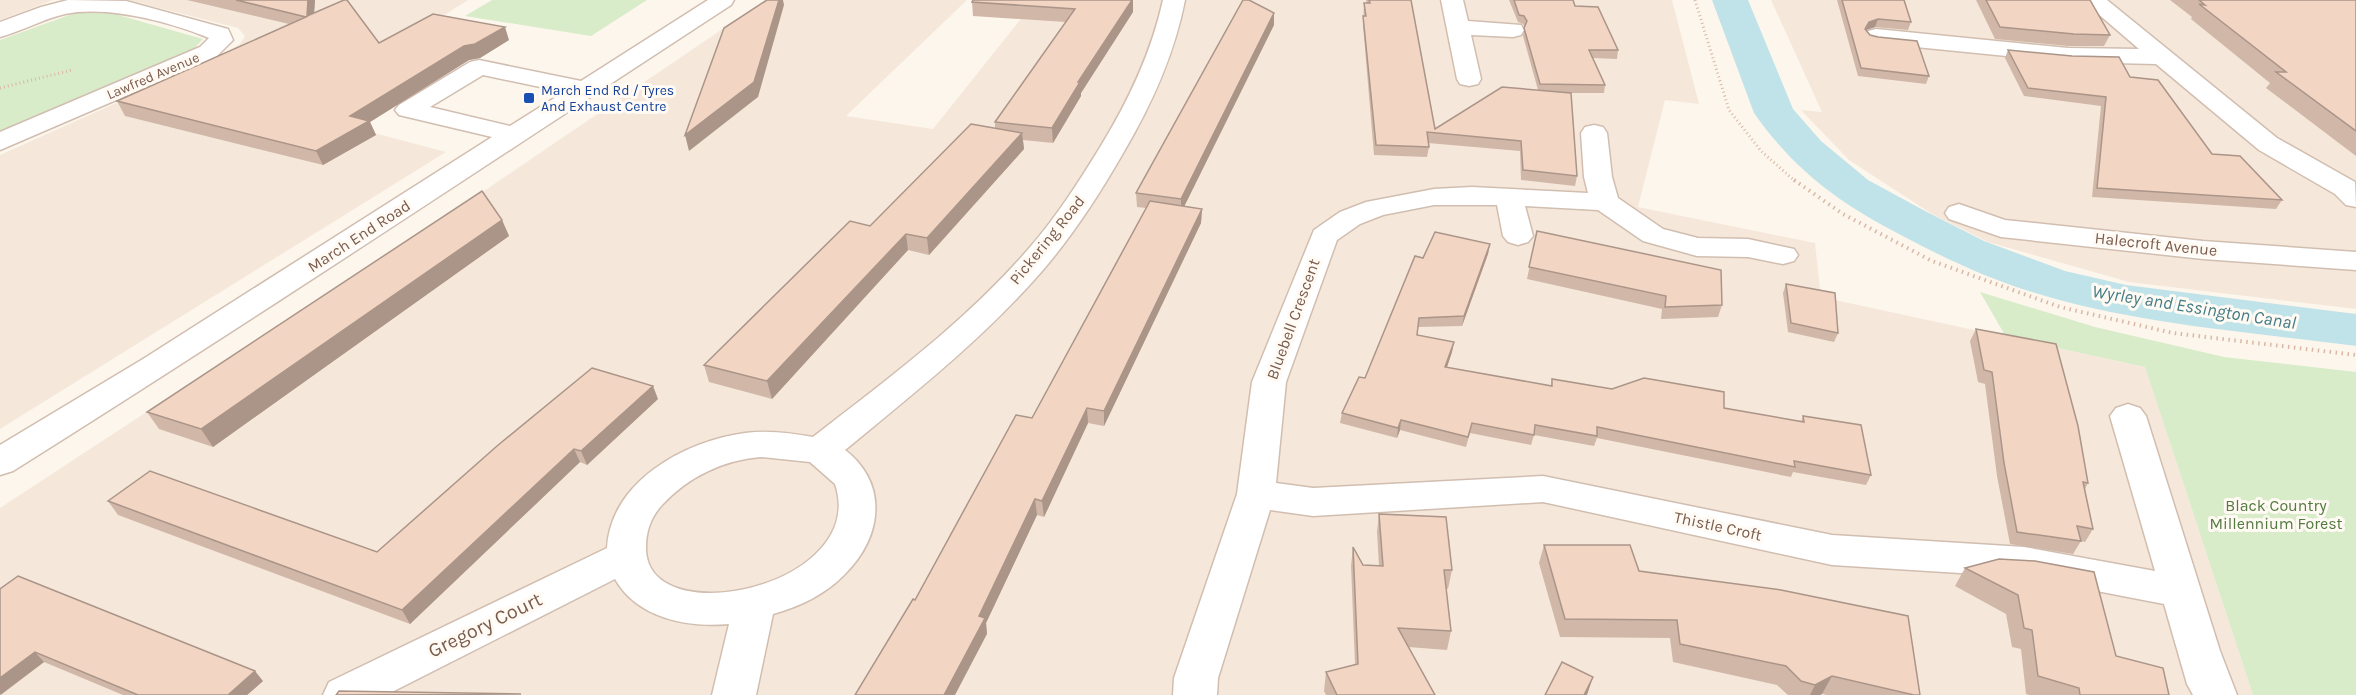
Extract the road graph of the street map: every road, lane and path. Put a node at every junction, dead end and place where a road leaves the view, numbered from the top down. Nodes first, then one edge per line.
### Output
1 (1174, 0) edge
2 (1452, 0) edge
3 (2093, 0) edge
4 (719, 2) edge
5 (1956, 21) dead end
6 (1458, 28) junction
7 (0, 30) edge
8 (1513, 30) dead end
9 (1876, 36) edge
10 (1964, 44) junction
11 (2163, 57) junction
12 (1469, 79) dead end
13 (586, 89) junction
14 (1594, 133) dead end
15 (516, 135) junction
16 (0, 141) edge
17 (1509, 197) junction
18 (2356, 199) edge
19 (1605, 202) junction
20 (1959, 213) dead end
21 (1518, 236) dead end
22 (1783, 255) dead end
23 (2356, 261) edge
24 (2128, 416) dead end
25 (820, 451) junction
26 (0, 462) edge
27 (1256, 494) junction
28 (625, 556) junction
29 (2179, 591) junction
30 (754, 605) junction
31 (2212, 689) edge
32 (345, 695) edge
33 (734, 695) edge
34 (1195, 695) edge

1 - 25 street, Pickering Road
2 - 6 street
3 - 11 street
4 - 13 street, March End Road
5 - 10 street
6 - 8 street
6 - 12 street
7 - 16 street, Lawfred Avenue
9 - 10 street
10 - 11 street
11 - 18 street
13 - 15 street, March End Road
13 - 15 street
14 - 19 street
15 - 26 street, March End Road
17 - 19 street, Bluebell Crescent
17 - 21 street
17 - 27 street, Bluebell Crescent
19 - 22 street
20 - 23 street, Halecroft Avenue
24 - 29 street
25 - 28 street
25 - 30 street
27 - 29 street, Thistle Croft
27 - 34 street, Bluebell Crescent
28 - 30 street
28 - 32 street, Gregory Court
29 - 31 street
30 - 33 street

